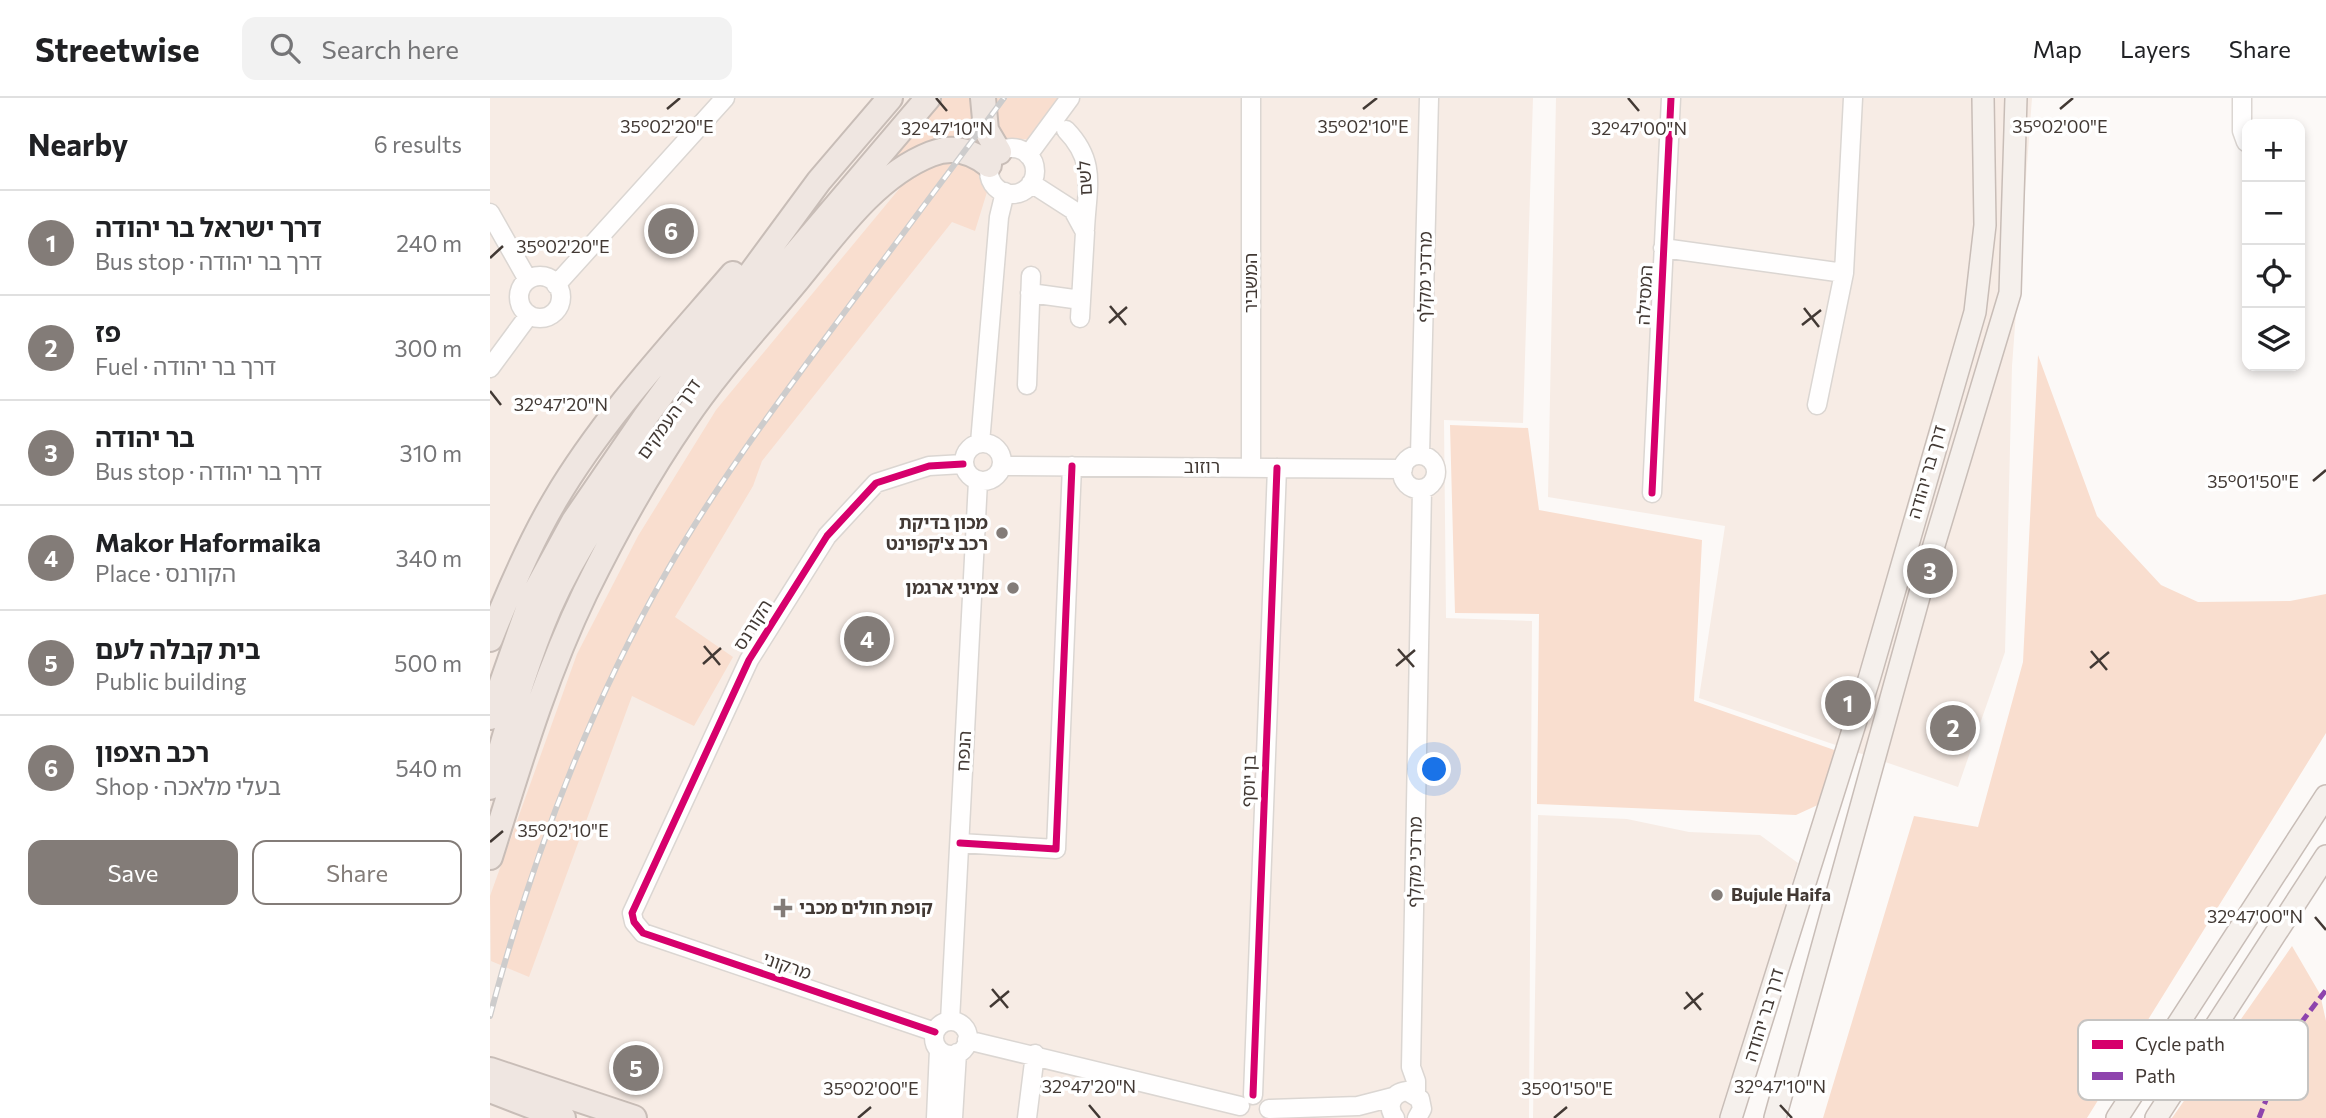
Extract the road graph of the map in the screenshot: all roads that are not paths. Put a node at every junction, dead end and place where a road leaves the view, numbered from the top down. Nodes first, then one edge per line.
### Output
1 (724, 98) edge
2 (890, 98) edge
3 (928, 98) edge
4 (983, 98) edge
5 (1070, 98) edge
6 (1251, 98) edge
7 (1429, 98) edge
8 (1671, 98) edge
9 (1853, 98) edge
10 (1983, 98) edge
11 (2016, 98) edge
12 (2242, 98) edge
13 (2242, 119) edge
14 (1066, 130) dead end
15 (1028, 155) junction
16 (994, 158) junction
17 (819, 181) junction
18 (1031, 183) junction
19 (1005, 192) junction
20 (490, 214) edge
21 (1085, 232) junction
22 (1663, 248) junction
23 (1844, 273) junction
24 (528, 280) junction
25 (556, 285) junction
26 (746, 312) junction
27 (529, 315) junction
28 (490, 368) edge
29 (1027, 385) dead end
30 (702, 398) junction
31 (1817, 405) dead end
32 (980, 443) junction
33 (1420, 455) junction
34 (963, 464) junction
35 (1002, 466) junction
36 (1072, 466) junction
37 (1251, 467) junction
38 (1277, 468) junction
39 (1403, 469) junction
40 (978, 481) junction
41 (1422, 489) junction
42 (1652, 493) dead end
43 (490, 639) edge
44 (498, 711) edge
45 (490, 786) edge
46 (2326, 796) edge
47 (960, 843) junction
48 (2326, 856) edge
49 (490, 857) edge
50 (634, 922) joint
51 (2181, 1020) edge
52 (2219, 1020) edge
53 (950, 1021) junction
54 (937, 1041) junction
55 (962, 1046) junction
56 (1035, 1054) junction
57 (1411, 1068) junction
58 (490, 1070) edge
59 (496, 1094) edge
60 (1416, 1095) junction
61 (1395, 1096) junction
62 (2129, 1100) edge
63 (2167, 1100) edge
64 (1245, 1106) edge
65 (1358, 1106) junction
66 (1268, 1114) edge
67 (1394, 1117) edge
68 (563, 1118) edge
69 (634, 1118) edge
70 (936, 1118) edge
71 (953, 1118) edge
72 (1027, 1118) edge
73 (1417, 1118) edge
74 (1731, 1118) edge
75 (1776, 1118) edge
76 (2117, 1118) edge
77 (2155, 1118) edge

1 - 25 street
2 - 17 highway, דרך העמקים
3 - 26 highway, דרך העמקים
4 - 16 highway
5 - 15 street
6 - 37 street, המשביר
7 - 33 street, מרדכי מקלף
8 - 22 street, המסילה
9 - 23 street
10 - 74 main road, דרך בר יהודה
11 - 75 main road, דרך בר יהודה
12 - 13 street
14 - 21 street, לשם
15 - 16 street
15 - 18 street
16 - 19 street
16 - 30 highway
17 - 43 highway
17 - 44 highway, דרך העמקים
18 - 19 street
18 - 21 street, לשם
19 - 32 street
20 - 24 street
21 - 29 street, לשם
22 - 23 street
22 - 42 street, המסילה
23 - 31 street
24 - 25 street
24 - 27 street
25 - 27 street
26 - 30 highway
26 - 44 highway, דרך העמקים
27 - 28 street
30 - 49 highway
32 - 34 street
32 - 35 street
33 - 39 street
33 - 41 street
34 - 40 street
34 - 50 street, הקורנס
35 - 36 street, רוזוב
35 - 40 street
36 - 37 street, רוזוב
36 - 47 street
37 - 38 street, רוזוב
38 - 39 street, רוזוב
38 - 64 street, בן יוסף
39 - 41 street
40 - 47 street, הנפח
41 - 57 street, מרדכי מקלף
44 - 45 highway, דרך העמקים
46 - 51 main road
47 - 53 street, הנפח
48 - 52 main road
50 - 54 street, מרקוני
53 - 54 street
53 - 55 street
54 - 55 street, מרקוני
54 - 70 street
55 - 56 street
55 - 71 street
56 - 64 street
56 - 72 street
57 - 60 street, מרדכי מקלף
57 - 61 street, מרדכי מקלף
58 - 69 highway
59 - 68 highway
60 - 61 street
60 - 73 street, מרדכי מקלף
61 - 65 street
61 - 67 street
62 - 76 main road
63 - 77 main road
64 - 66 street
65 - 66 street
65 - 67 street

